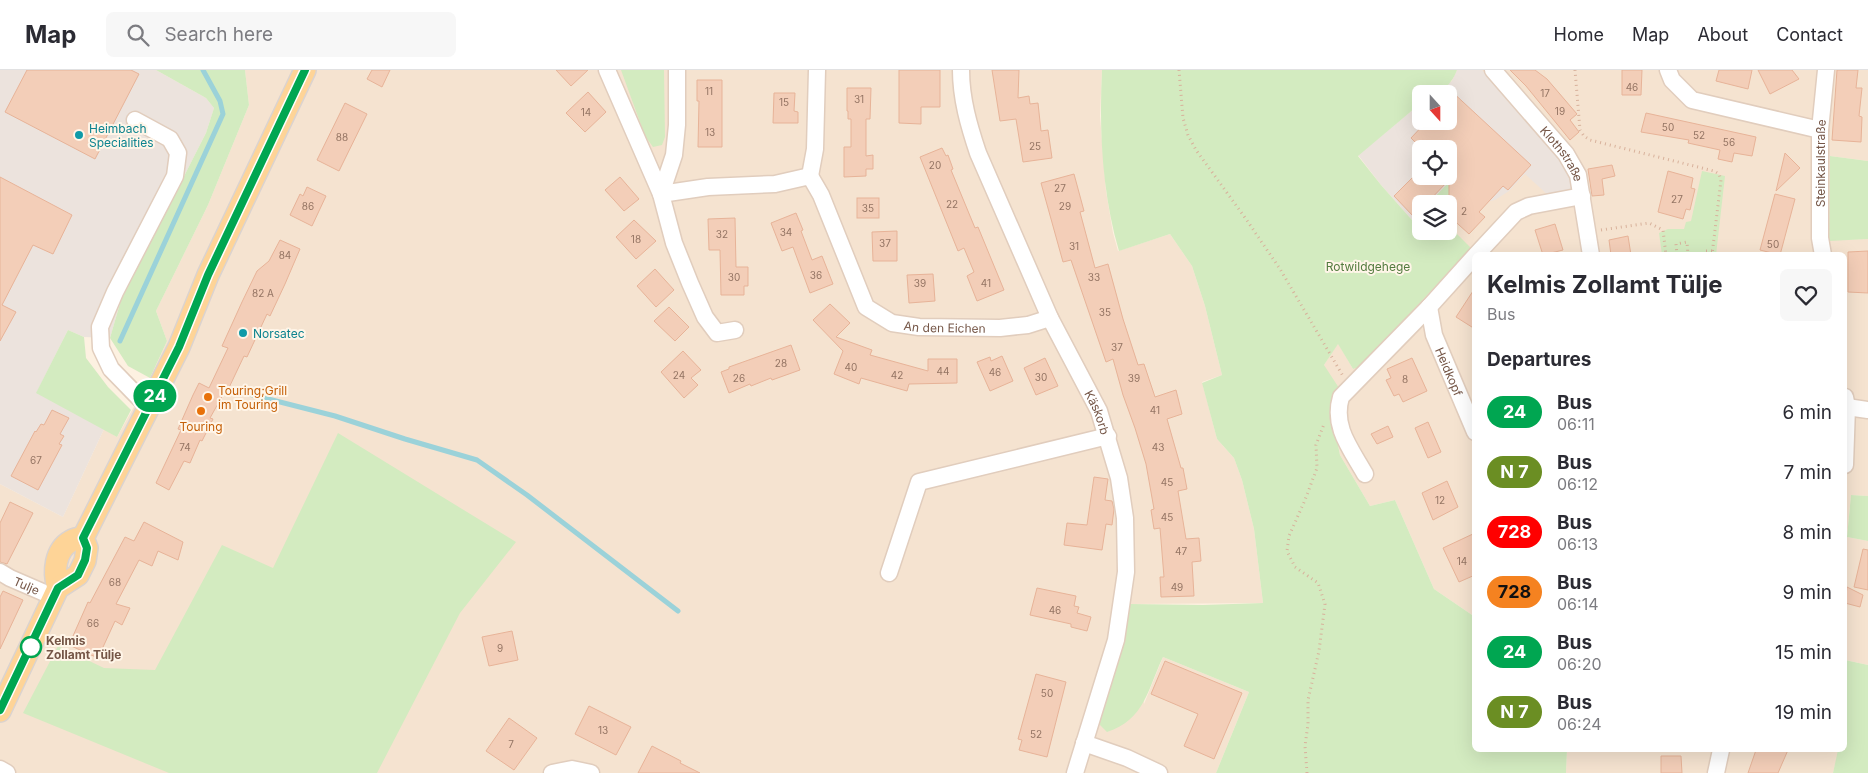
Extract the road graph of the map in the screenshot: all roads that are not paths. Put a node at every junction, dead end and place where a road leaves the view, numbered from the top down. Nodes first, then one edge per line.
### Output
1 (305, 70) edge
2 (607, 70) edge
3 (677, 70) edge
4 (817, 70) edge
5 (961, 70) edge
6 (1493, 70) edge
7 (1668, 70) edge
8 (1826, 70) edge
9 (135, 120) dead end
10 (1820, 130) junction
11 (810, 176) junction
12 (661, 194) junction
13 (1582, 196) junction
14 (1478, 252) edge
15 (1591, 252) edge
16 (1822, 252) edge
17 (1472, 258) edge
18 (1429, 307) junction
19 (1050, 318) junction
20 (735, 330) dead end
21 (1847, 402) edge
22 (149, 408) junction
23 (1868, 410) edge
24 (1472, 425) edge
25 (1108, 436) junction
26 (1365, 474) dead end
27 (0, 572) edge
28 (889, 573) dead end
29 (56, 592) junction
30 (0, 711) edge
31 (1084, 743) junction
32 (1721, 752) edge
33 (0, 769) edge
34 (7, 773) edge
35 (552, 773) edge
36 (591, 773) edge
37 (1074, 773) edge
38 (1159, 773) edge
39 (1716, 773) edge

1 - 22 main road
2 - 12 street
3 - 12 street
4 - 11 street
5 - 19 street, Käskorb
6 - 13 street, Klothstraße
7 - 10 street
8 - 10 street, Steinkaulstraße
9 - 22 street
10 - 16 street, Steinkaulstraße
11 - 12 street
11 - 19 street, An den Eichen
12 - 20 street
13 - 14 street
13 - 15 street, Klothstraße
17 - 18 street
18 - 24 street, Heidkopf
18 - 26 street
19 - 25 street, Käskorb
21 - 23 street
22 - 29 main road
25 - 28 street
25 - 31 street, Käskorb
27 - 29 street, Tulje
29 - 30 main road
31 - 37 street, Käskorb
31 - 38 street
32 - 39 street
33 - 34 street
35 - 36 street

